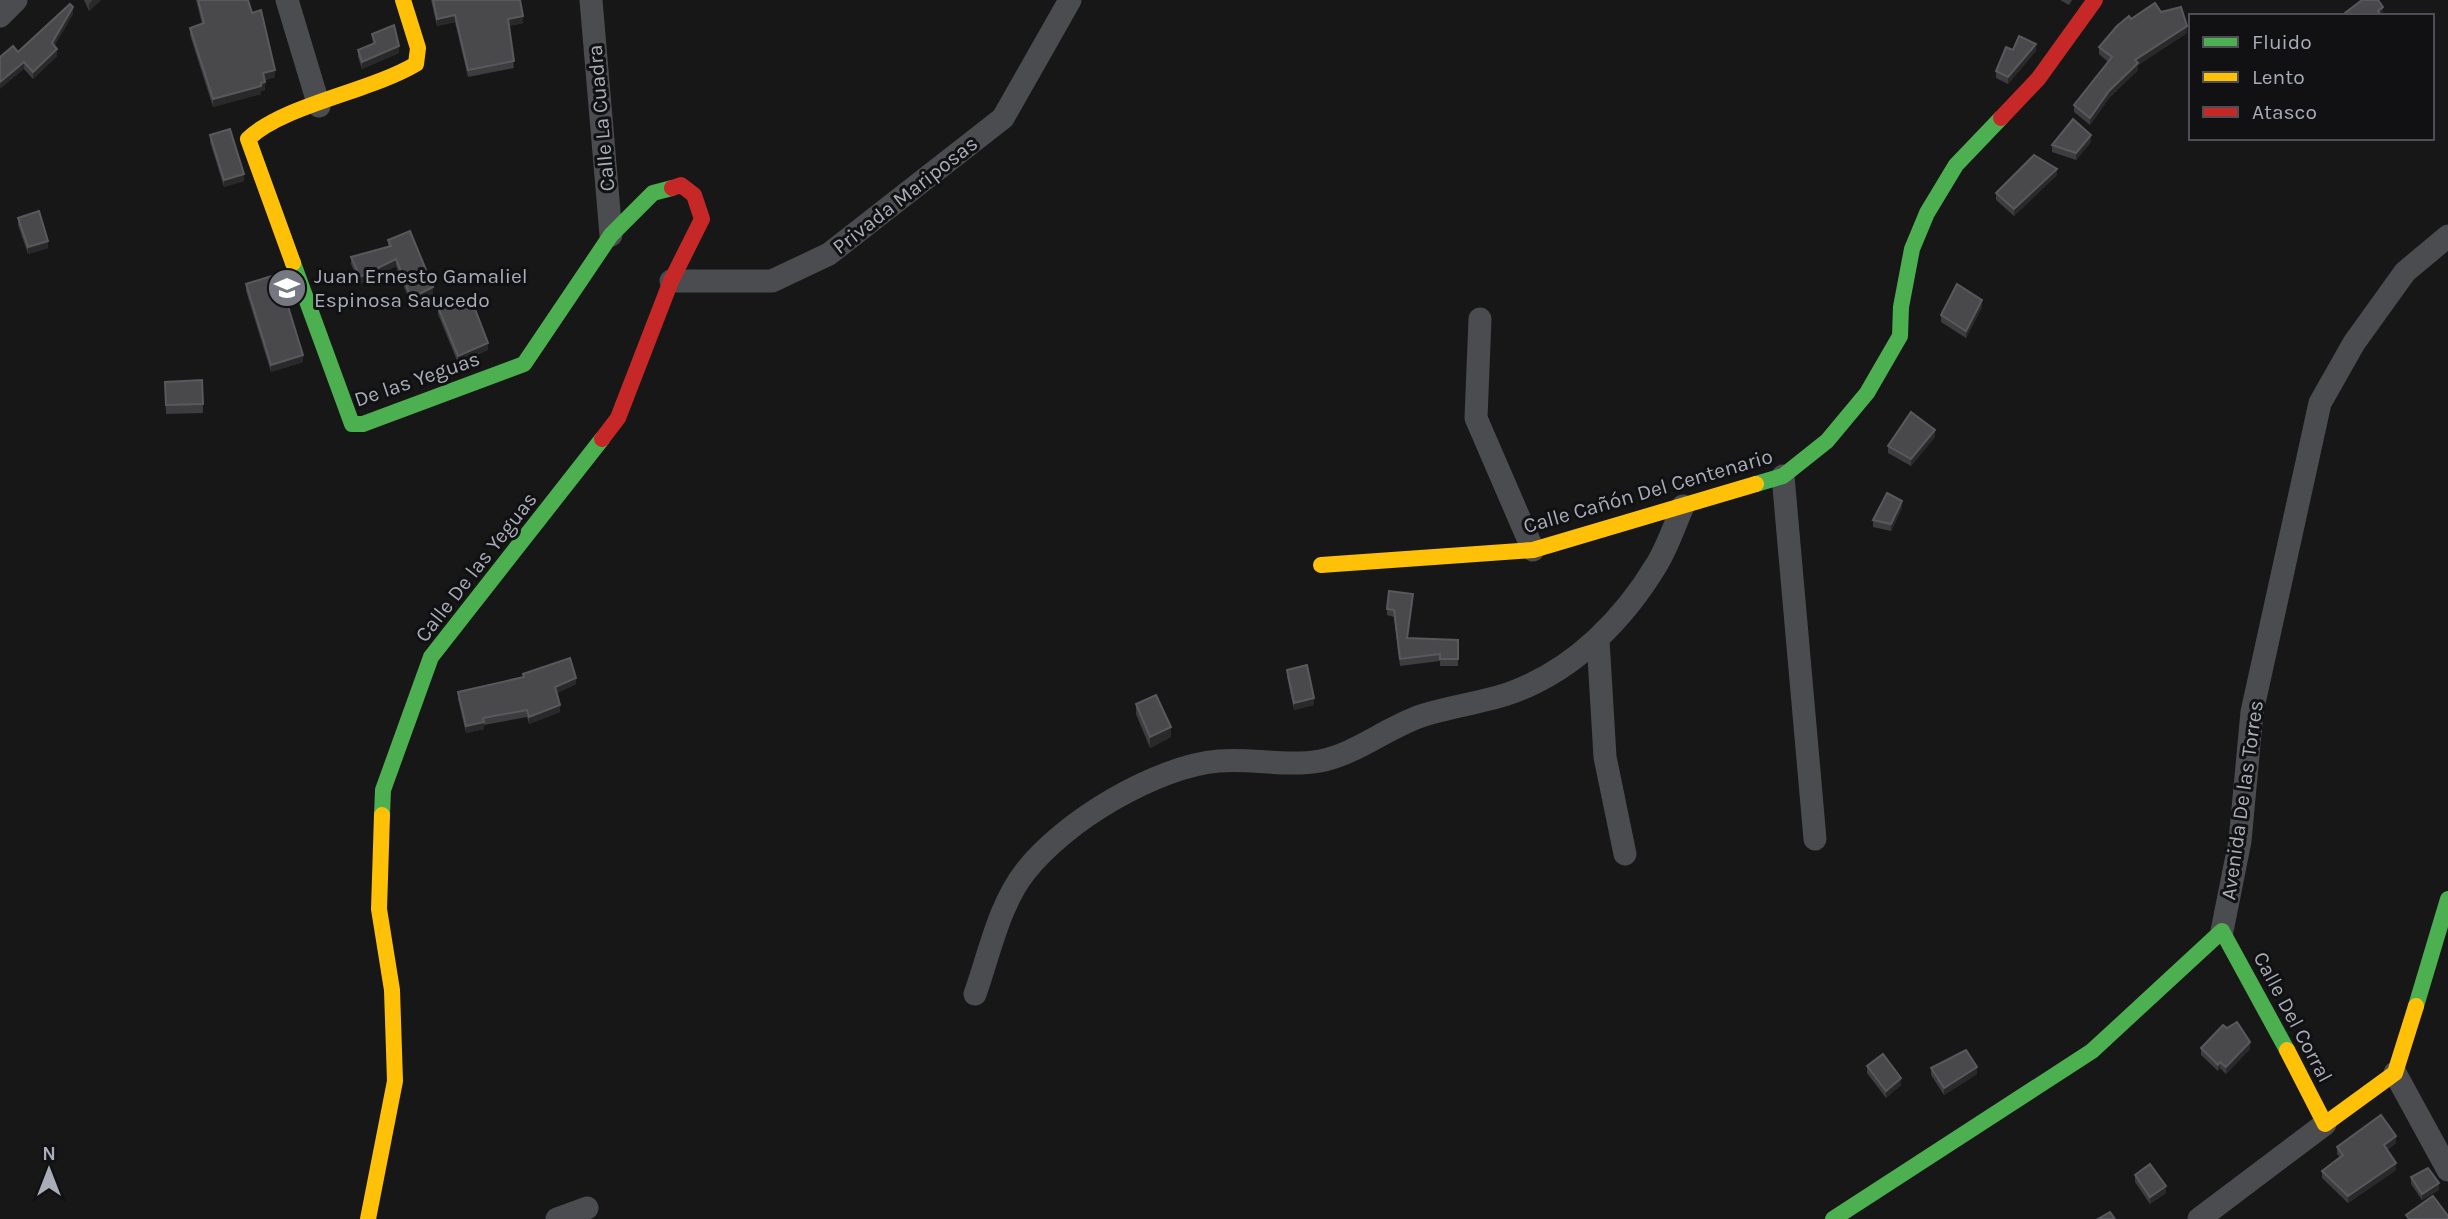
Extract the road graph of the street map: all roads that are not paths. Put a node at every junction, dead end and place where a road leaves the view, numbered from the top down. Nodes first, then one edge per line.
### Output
1 (16, 0) edge
2 (287, 0) edge
3 (403, 0) edge
4 (591, 0) edge
5 (1070, 0) edge
6 (2095, 0) edge
7 (0, 16) edge
8 (319, 106) junction
9 (681, 185) joint
10 (611, 235) junction
11 (2448, 236) edge
12 (671, 281) junction
13 (1480, 319) dead end
14 (1783, 476) junction
15 (1683, 506) junction
16 (1533, 550) junction
17 (1321, 565) dead end
18 (1598, 640) junction
19 (1815, 839) dead end
20 (1625, 854) dead end
21 (2448, 899) edge
22 (2222, 931) junction
23 (975, 994) dead end
24 (2395, 1073) junction
25 (2325, 1124) junction
26 (2448, 1170) edge
27 (587, 1208) dead end
28 (368, 1219) edge
29 (557, 1219) edge
30 (1833, 1219) edge
31 (2199, 1219) edge

1 - 7 street
2 - 8 street
3 - 8 street, De las Yeguas
4 - 10 street, Calle La Cuadra
5 - 12 street, Privada Mariposas
6 - 14 street, Calle Cañón Del Centenario
8 - 10 street, De las Yeguas
9 - 10 street, De las Yeguas
9 - 12 street, Calle De las Yeguas
11 - 22 street, Avenida De las Torres
12 - 28 street, Calle De las Yeguas
13 - 16 street
14 - 15 street, Calle Cañón Del Centenario
14 - 19 street
15 - 16 street, Calle Cañón Del Centenario
15 - 18 street
16 - 17 street, Calle Cañón Del Centenario
18 - 20 street
18 - 23 street
21 - 24 street
22 - 25 street, Calle Del Corral
22 - 30 street
24 - 25 street
24 - 26 street
25 - 31 street
27 - 29 street

